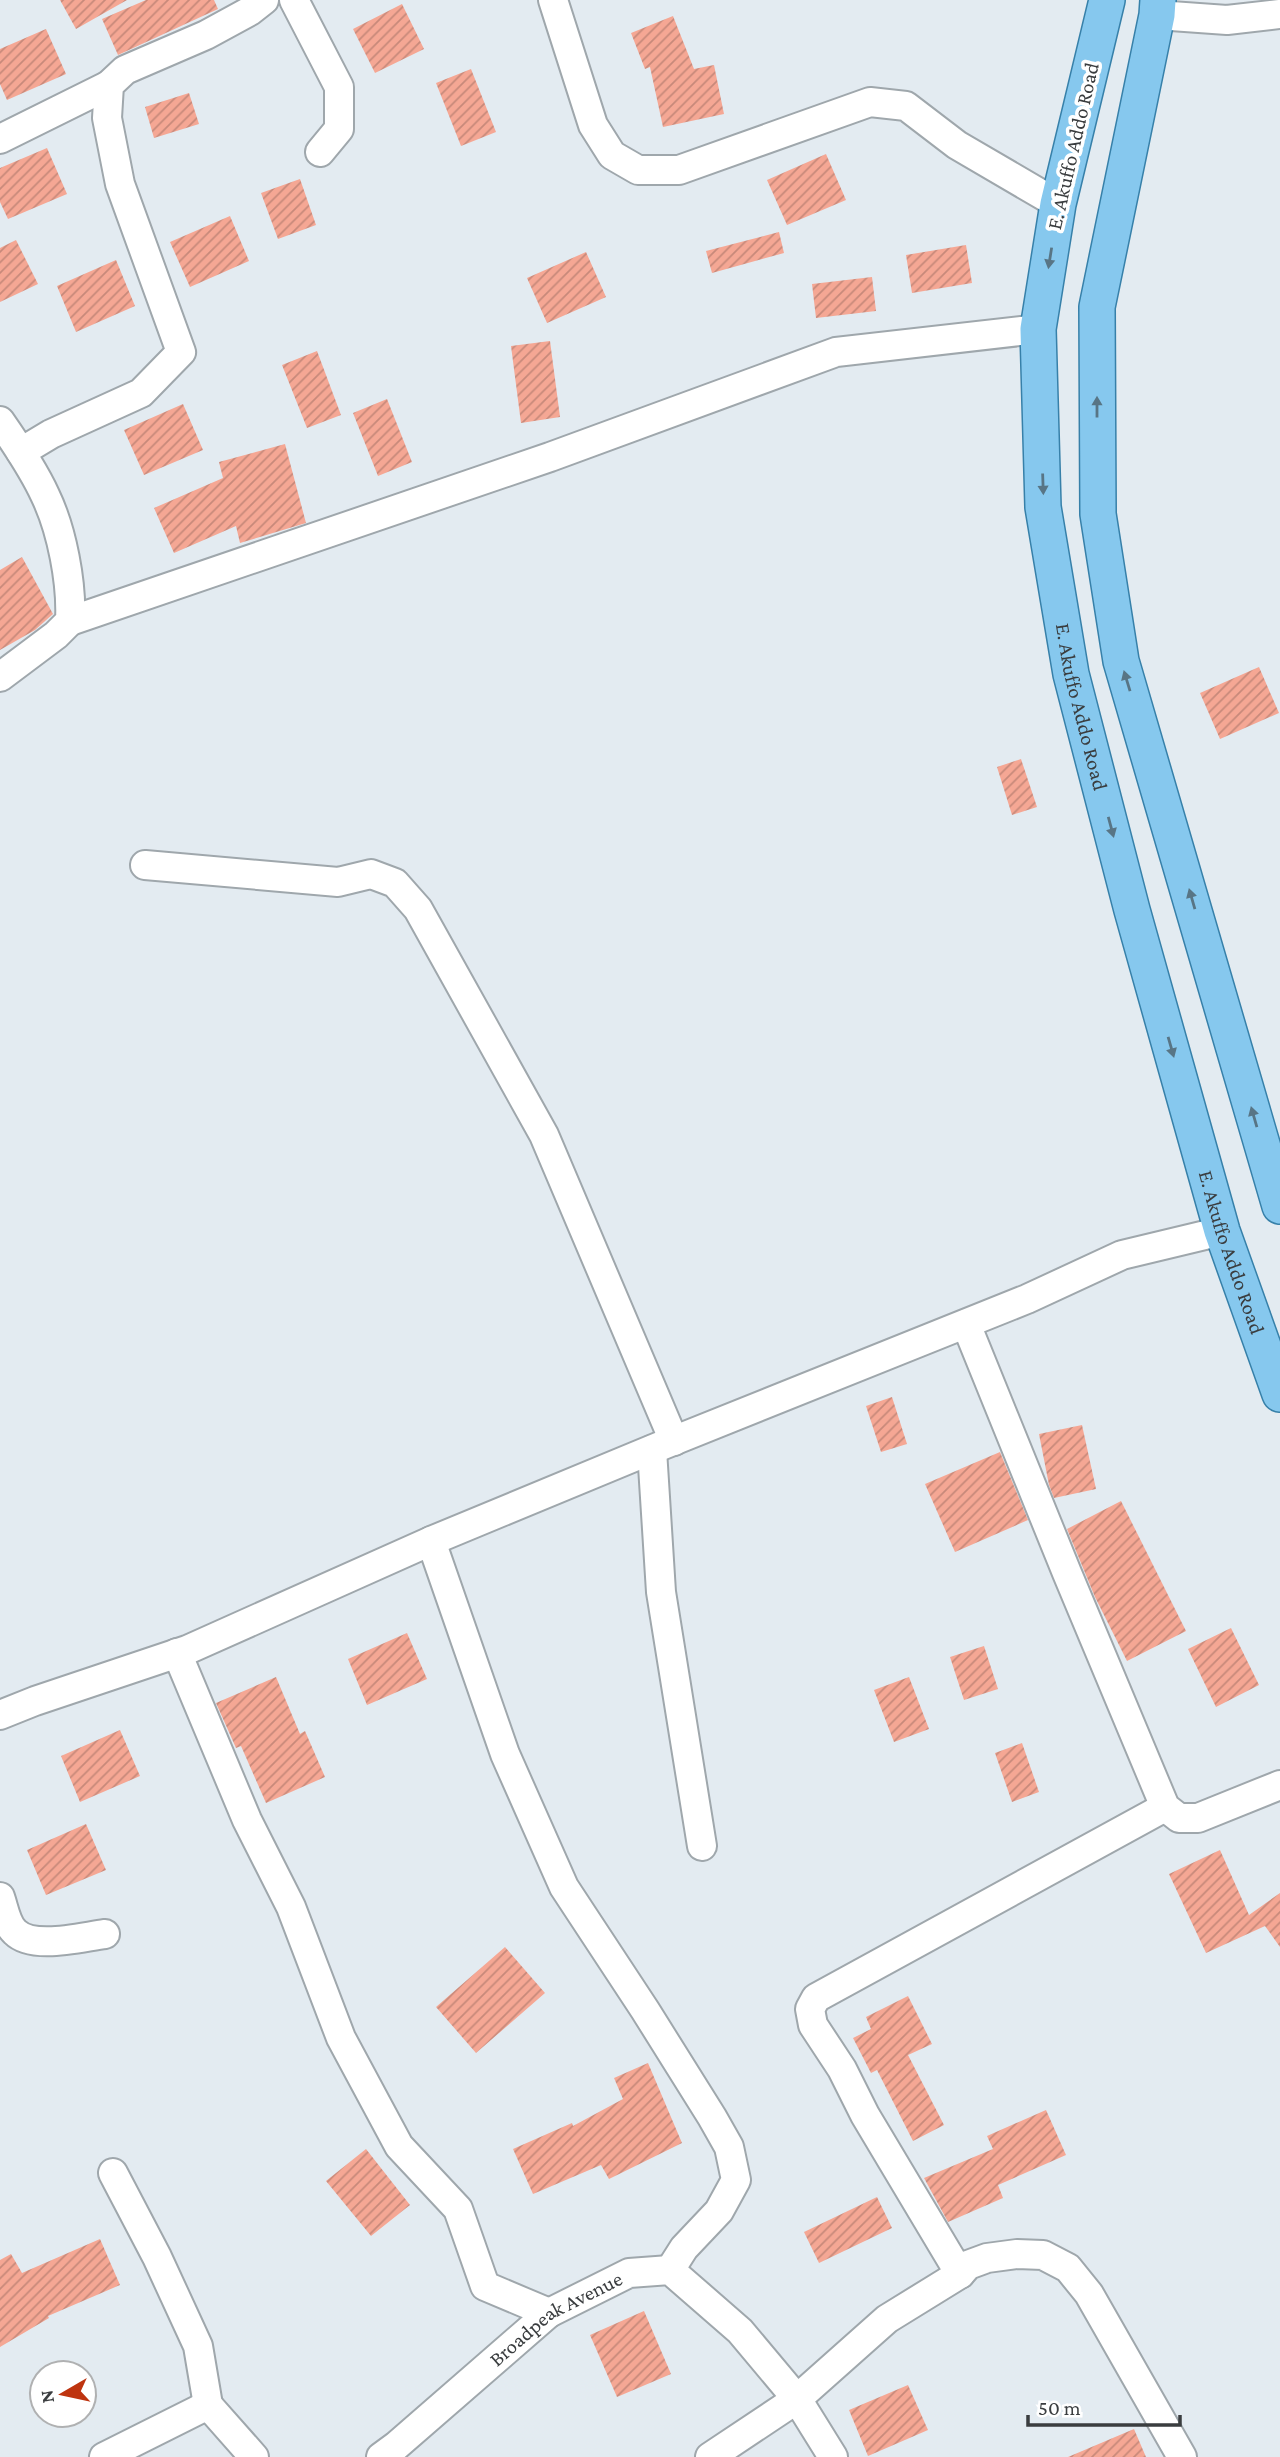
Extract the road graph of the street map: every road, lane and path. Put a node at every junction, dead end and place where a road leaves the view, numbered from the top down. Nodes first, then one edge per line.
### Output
1 (264, 0) edge
2 (293, 0) edge
3 (553, 0) edge
4 (1107, 0) edge
5 (1157, 7) edge
6 (1280, 14) edge
7 (109, 85) junction
8 (0, 139) edge
9 (320, 152) dead end
10 (1058, 204) junction
11 (1038, 329) junction
12 (0, 421) edge
13 (21, 452) junction
14 (70, 621) junction
15 (0, 677) edge
16 (145, 865) dead end
17 (1274, 1168) edge
18 (1280, 1206) edge
19 (1222, 1231) junction
20 (966, 1324) junction
21 (1280, 1394) edge
22 (663, 1445) junction
23 (431, 1541) junction
24 (177, 1653) junction
25 (0, 1715) edge
26 (1280, 1785) edge
27 (1165, 1807) junction
28 (702, 1846) dead end
29 (0, 1897) edge
30 (105, 1934) dead end
31 (113, 2173) dead end
32 (670, 2270) junction
33 (960, 2274) junction
34 (549, 2313) junction
35 (797, 2399) junction
36 (208, 2405) junction
37 (104, 2457) edge
38 (254, 2457) edge
39 (381, 2457) edge
40 (710, 2457) edge
41 (833, 2457) edge
42 (1182, 2457) edge

1 - 7 street
2 - 9 street
3 - 10 street
4 - 10 main road, E. Akuffo Addo Road
5 - 6 street
17 -> 5 main road
7 - 8 street
7 - 13 street
10 -> 11 main road, E. Akuffo Addo Road
11 - 14 street
11 -> 19 main road, E. Akuffo Addo Road
12 - 13 street
13 - 14 street
14 - 15 street
16 - 22 street
17 - 18 main road
19 - 20 street
19 - 21 main road, E. Akuffo Addo Road
20 - 22 street
20 - 27 street
22 - 23 street
22 - 28 street
23 - 24 street
23 - 32 street
24 - 25 street
24 - 34 street
26 - 27 street
27 - 33 street
29 - 30 street
31 - 36 street
32 - 34 street, Broadpeak Avenue
32 - 35 street
33 - 35 street
33 - 42 street
34 - 39 street, Broadpeak Avenue
35 - 40 street
35 - 41 street
36 - 37 street
36 - 38 street

